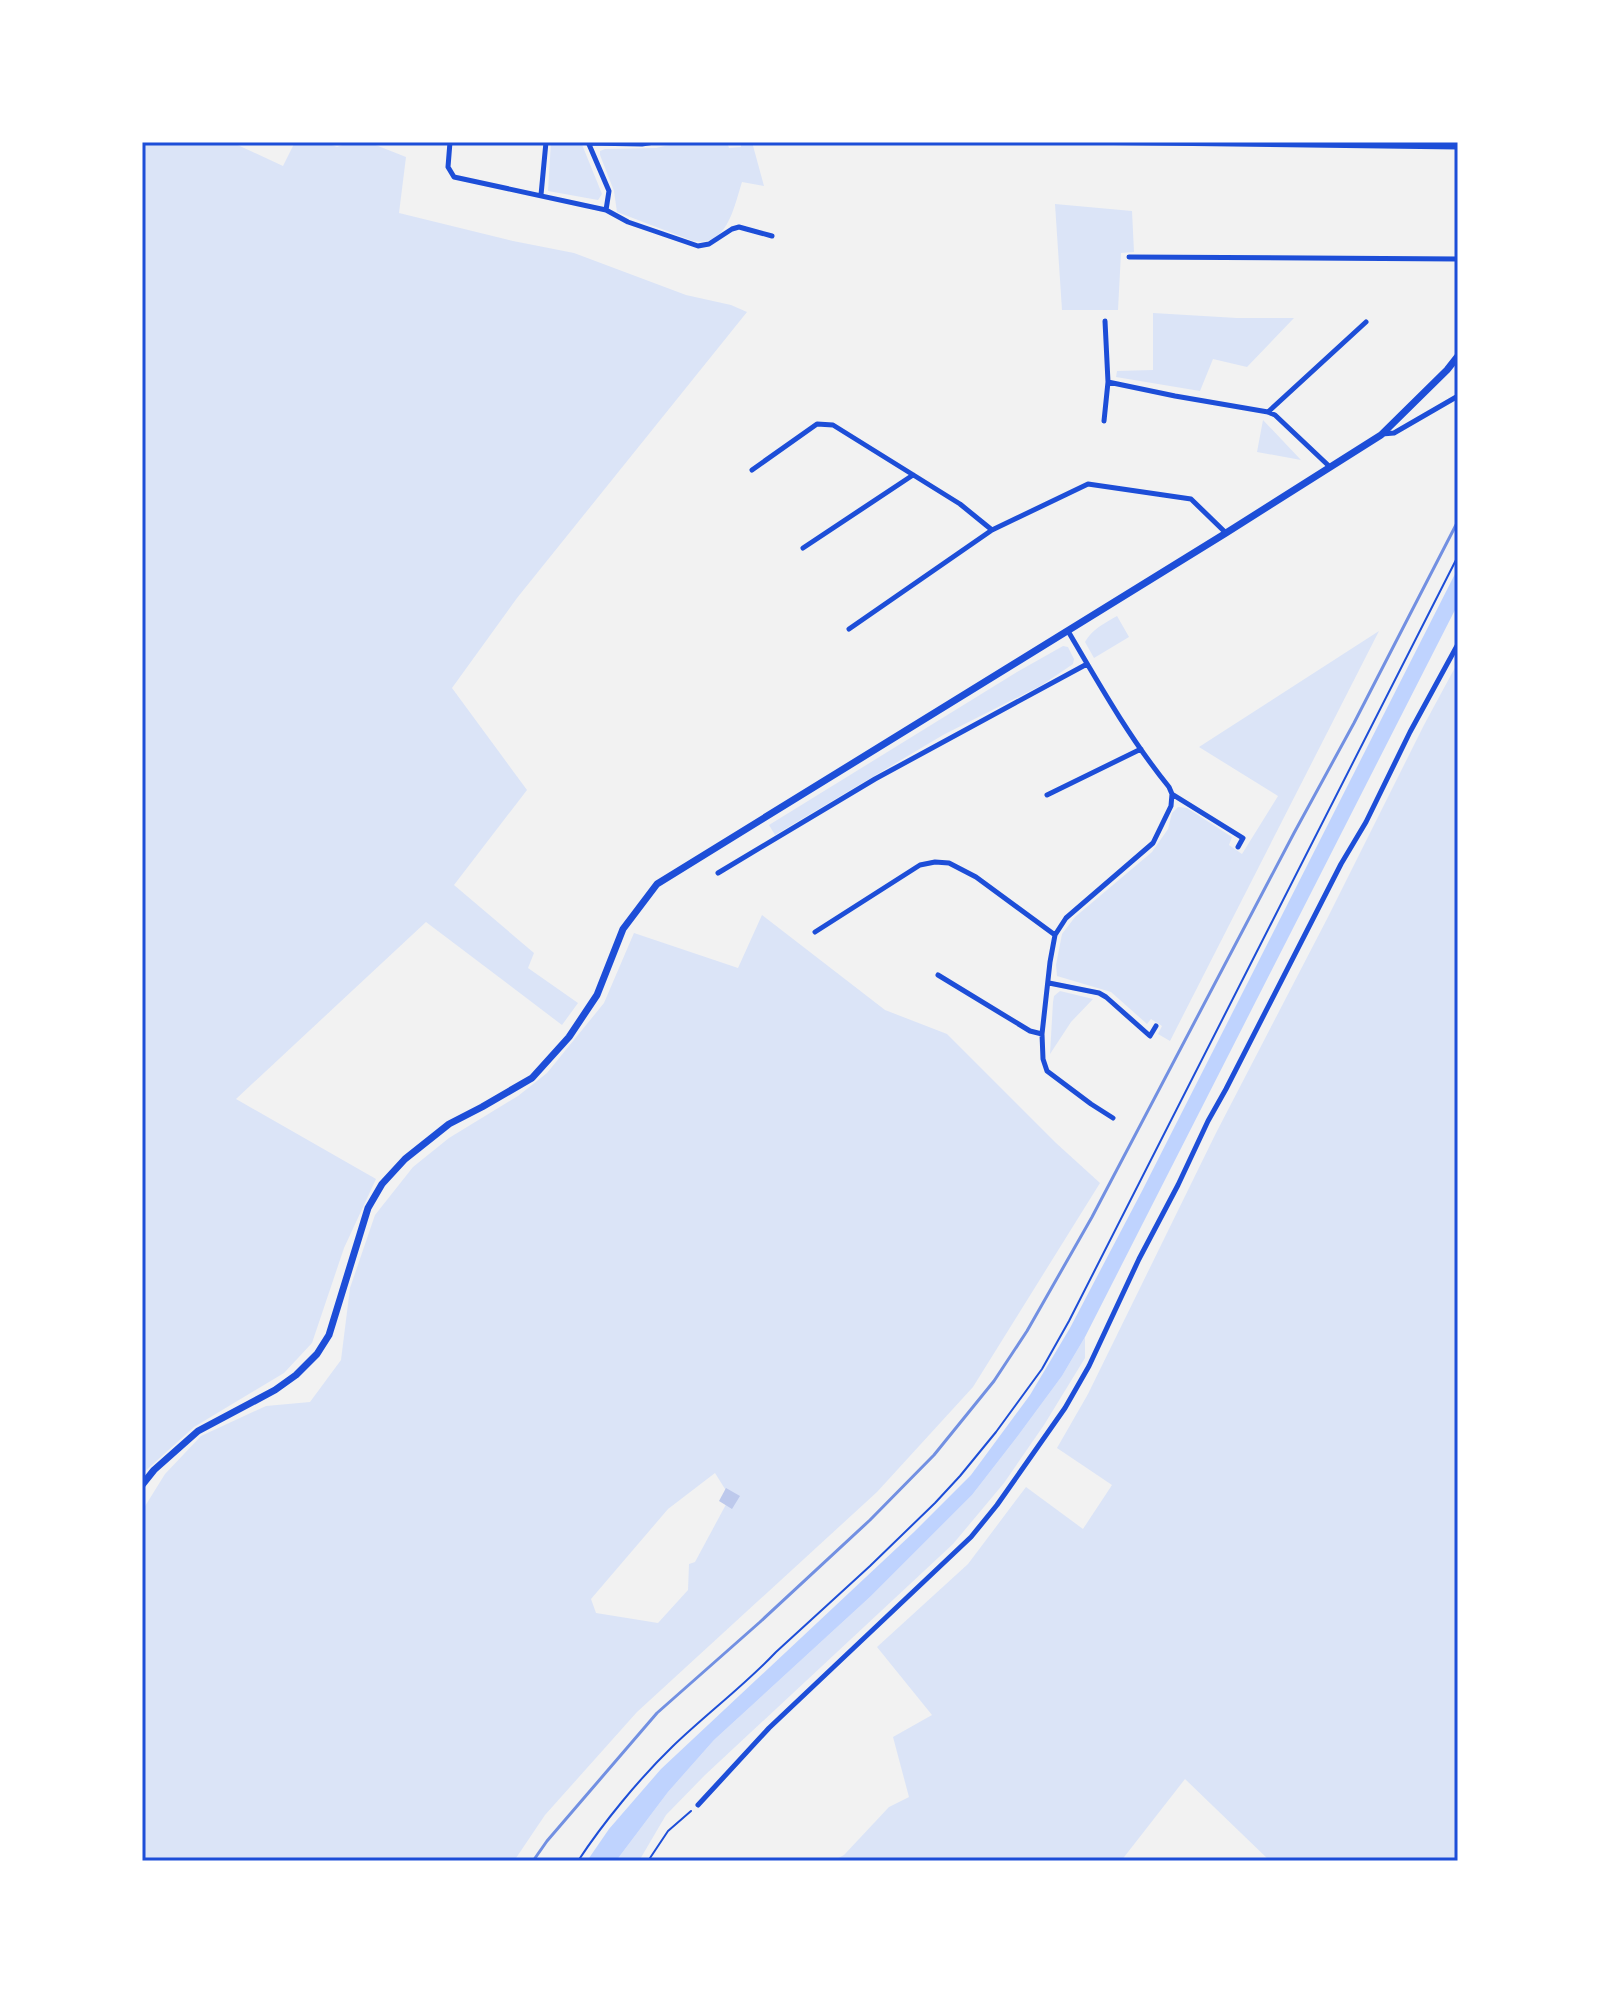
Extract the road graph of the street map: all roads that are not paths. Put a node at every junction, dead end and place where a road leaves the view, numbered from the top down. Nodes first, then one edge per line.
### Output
1 (450, 142) edge
2 (546, 142) edge
3 (588, 142) edge
4 (654, 142) edge
5 (1074, 142) edge
6 (1458, 147) edge
7 (541, 195) junction
8 (606, 210) junction
9 (767, 225) dead end
10 (1129, 257) dead end
11 (1458, 259) edge
12 (1105, 321) dead end
13 (1366, 322) dead end
14 (1458, 356) edge
15 (1108, 382) junction
16 (1458, 396) edge
17 (1268, 412) junction
18 (1104, 421) dead end
19 (1381, 435) junction
20 (1330, 467) junction
21 (752, 470) dead end
22 (913, 475) junction
23 (992, 530) junction
24 (1226, 533) junction
25 (803, 548) dead end
26 (849, 629) dead end
27 (1068, 631) junction
28 (1458, 644) edge
29 (1087, 664) junction
30 (1141, 749) junction
31 (1172, 794) junction
32 (1047, 795) dead end
33 (1238, 847) dead end
34 (718, 873) dead end
35 (815, 932) dead end
36 (1055, 935) junction
37 (938, 975) dead end
38 (1049, 983) junction
39 (1156, 1026) dead end
40 (1042, 1034) junction
41 (1113, 1118) dead end
42 (142, 1485) edge
43 (698, 1805) road end

1 - 7 street
2 - 7 street
3 - 4 street
3 - 8 street
5 - 6 street
7 - 8 street
8 - 9 street
10 - 11 street
12 - 15 street
13 - 17 street
14 - 19 street
15 - 17 street
15 - 18 street
16 - 19 street
17 - 20 street
19 - 20 street
20 - 24 street
21 - 22 street
22 - 23 street
22 - 25 street
23 - 24 street
23 - 26 street
24 - 27 street
27 - 29 street
27 - 42 street
28 - 43 street
29 - 30 street
29 - 34 street
30 - 31 street
30 - 32 street
31 - 33 street
31 - 36 street
35 - 36 street
36 - 38 street
37 - 40 street
38 - 39 street
38 - 40 street
40 - 41 street

